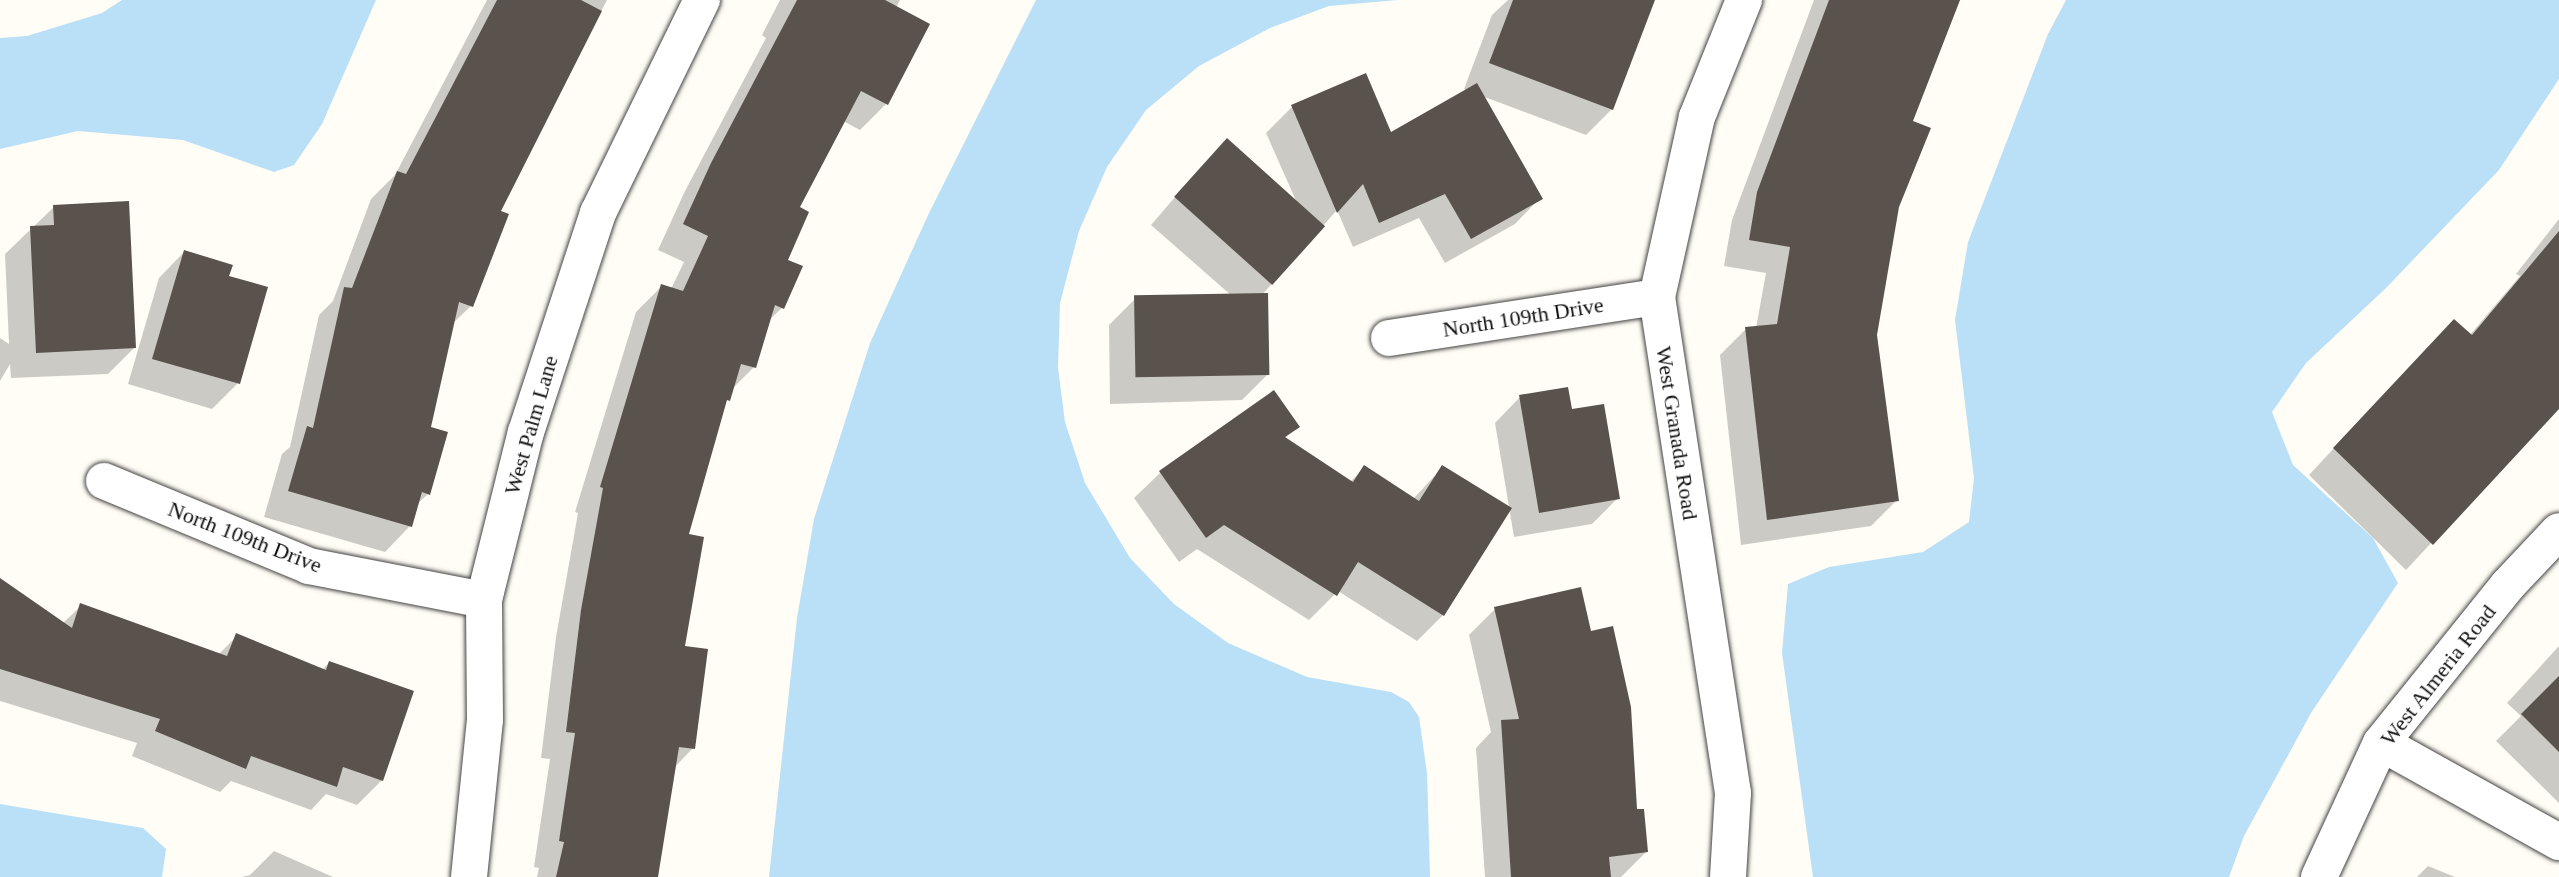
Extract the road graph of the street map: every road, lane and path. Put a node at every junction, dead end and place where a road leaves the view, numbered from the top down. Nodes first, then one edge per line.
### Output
1 (702, 0) edge
2 (1744, 0) edge
3 (1657, 297) junction
4 (1389, 338) dead end
5 (104, 481) dead end
6 (2559, 531) edge
7 (484, 600) junction
8 (2381, 743) junction
9 (2559, 842) edge
10 (469, 877) edge
11 (1728, 877) edge
12 (2319, 877) edge

1 - 7 street, West Palm Lane
2 - 3 street, West Granada Road
3 - 4 street, North 109th Drive
3 - 11 street, West Granada Road
5 - 7 street, North 109th Drive
6 - 8 street, West Almeria Road
7 - 10 street, West Palm Lane
8 - 9 street
8 - 12 street, West Almeria Road

